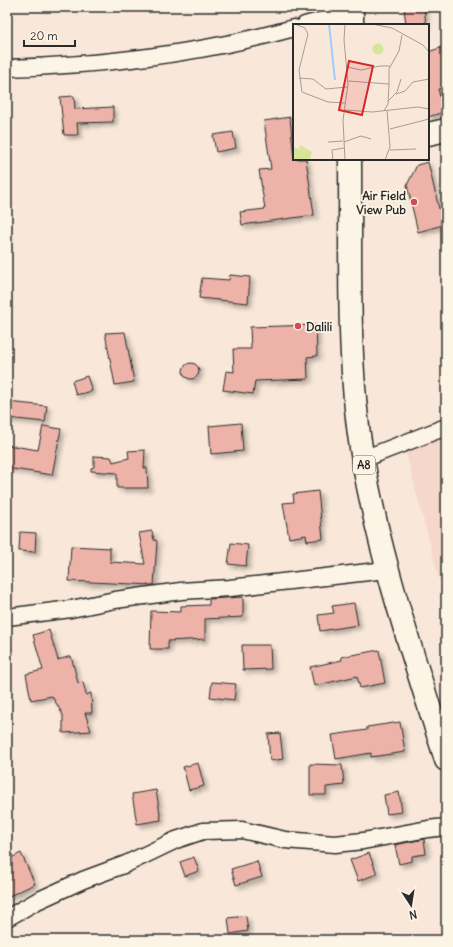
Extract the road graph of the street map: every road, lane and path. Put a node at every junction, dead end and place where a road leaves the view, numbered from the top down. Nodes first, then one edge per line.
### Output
1 (352, 15) edge
2 (310, 24) edge
3 (293, 28) edge
4 (7, 68) edge
5 (446, 130) edge
6 (429, 134) edge
7 (350, 160) edge
8 (446, 427) edge
9 (363, 459) junction
10 (386, 570) junction
11 (7, 617) edge
12 (446, 760) edge
13 (446, 827) edge
14 (7, 918) edge

1 - 2 street
3 - 4 street
5 - 6 main road
7 - 9 main road, A8
8 - 9 street
9 - 10 main road, A8
10 - 11 street
10 - 12 main road, A8
13 - 14 street

